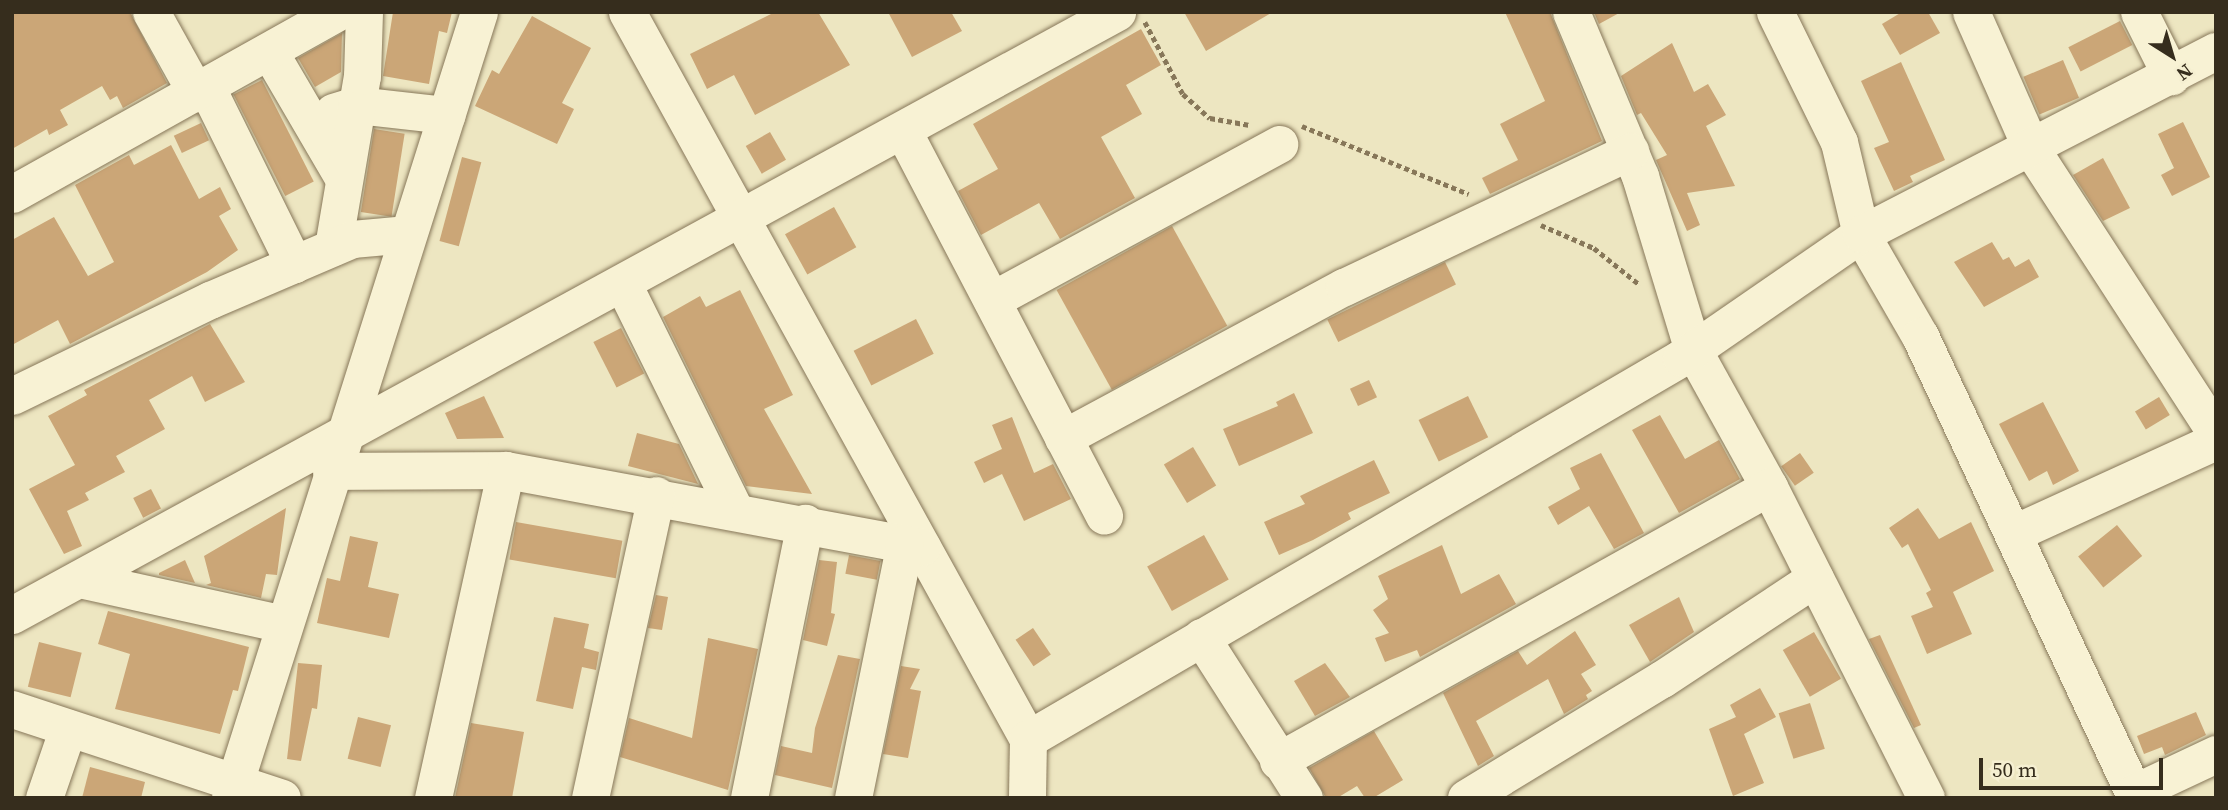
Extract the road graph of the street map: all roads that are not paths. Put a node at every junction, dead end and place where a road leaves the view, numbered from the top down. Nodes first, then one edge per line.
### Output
1 (151, 12) edge
2 (337, 12) edge
3 (363, 12) edge
4 (479, 12) edge
5 (627, 12) edge
6 (1572, 12) edge
7 (1775, 12) edge
8 (1971, 12) edge
9 (2139, 12) edge
10 (1116, 14) edge
11 (269, 51) junction
12 (2216, 51) edge
13 (2171, 76) junction
14 (201, 90) junction
15 (356, 105) junction
16 (446, 115) junction
17 (309, 118) junction
18 (903, 131) junction
19 (1275, 132) road end
20 (2032, 150) junction
21 (1630, 151) junction
22 (342, 176) junction
23 (12, 194) edge
24 (742, 221) junction
25 (408, 234) junction
26 (1861, 234) junction
27 (333, 247) junction
28 (294, 264) junction
29 (623, 284) junction
30 (992, 300) junction
31 (1693, 351) junction
32 (12, 396) edge
33 (2216, 433) edge
34 (343, 435) junction
35 (1063, 438) junction
36 (2216, 441) edge
37 (506, 470) junction
38 (331, 471) junction
39 (1769, 487) junction
40 (656, 495) junction
41 (734, 509) junction
42 (1104, 516) dead end
43 (805, 523) junction
44 (2014, 533) junction
45 (913, 545) junction
46 (1815, 578) junction
47 (79, 579) junction
48 (12, 615) edge
49 (284, 624) junction
50 (1202, 637) junction
51 (12, 709) edge
52 (68, 728) junction
53 (1028, 738) junction
54 (2216, 754) edge
55 (1278, 761) junction
56 (232, 792) edge
57 (2135, 795) edge
58 (44, 798) edge
59 (282, 798) edge
60 (433, 798) edge
61 (590, 798) edge
62 (749, 798) edge
63 (853, 798) edge
64 (1027, 798) edge
65 (1304, 798) edge
66 (1466, 798) edge
67 (1926, 798) edge

1 - 14 street
2 - 11 street
3 - 15 street
4 - 16 street
5 - 24 street
6 - 21 street
7 - 26 street
8 - 20 street
9 - 13 street
10 - 18 street
11 - 14 street
11 - 17 street
12 - 13 street
13 - 20 street
14 - 23 street
14 - 28 street
15 - 16 street
15 - 17 street
15 - 22 street
16 - 25 street
17 - 22 street
18 - 24 street
18 - 30 street
19 - 30 street
20 - 26 street
20 - 33 street
21 - 31 street
21 - 35 street
22 - 27 street
24 - 29 street
24 - 45 street
25 - 27 street
25 - 34 street
26 - 31 street
26 - 44 street
27 - 28 street
28 - 32 street
29 - 34 street
29 - 41 street
30 - 35 street
31 - 39 street
31 - 50 street
34 - 38 street
34 - 47 street
35 - 42 street
36 - 44 street
37 - 38 street
37 - 40 street
37 - 60 street
38 - 49 street
39 - 46 street
39 - 55 street
40 - 41 street
40 - 61 street
41 - 43 street
43 - 45 street
43 - 62 street
44 - 57 street
45 - 53 street
45 - 63 street
46 - 66 street
46 - 67 street
47 - 48 street
47 - 49 street
49 - 56 street
50 - 53 street
50 - 55 street
51 - 52 street
52 - 56 street
52 - 58 street
53 - 64 street
54 - 57 street
55 - 65 street
56 - 59 street

